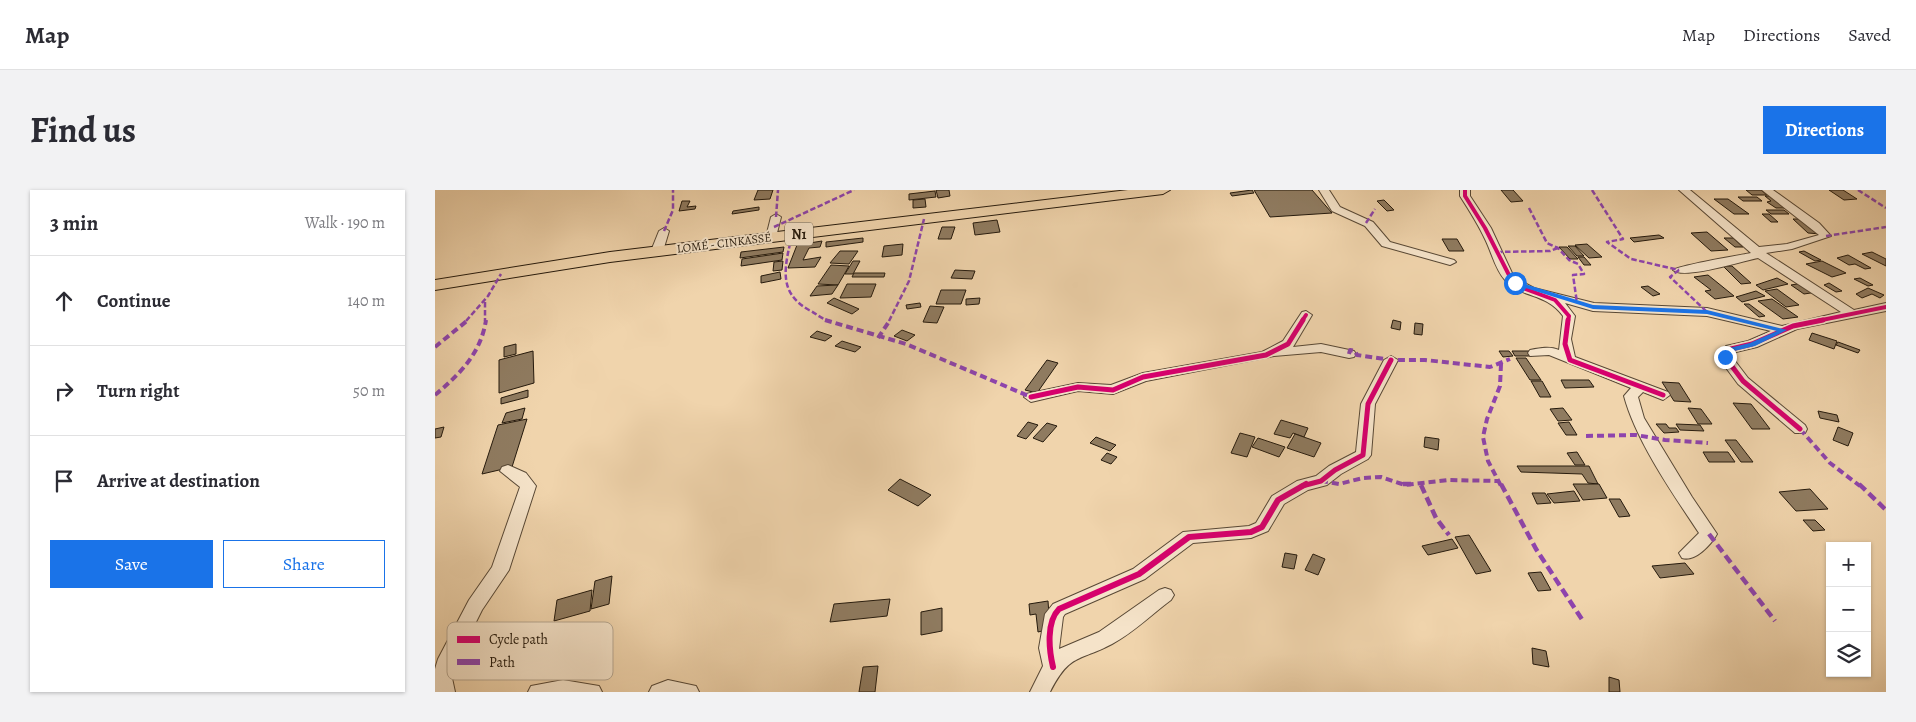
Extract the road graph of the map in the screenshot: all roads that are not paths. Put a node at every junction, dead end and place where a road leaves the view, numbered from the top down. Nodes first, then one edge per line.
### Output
1 (1163, 190) edge
2 (1324, 190) edge
3 (1465, 190) edge
4 (1684, 190) edge
5 (1767, 190) edge
6 (776, 217) dead end
7 (664, 231) dead end
8 (771, 237) junction
9 (657, 251) junction
10 (1758, 252) junction
11 (1450, 262) dead end
12 (1679, 270) dead end
13 (435, 285) edge
14 (1548, 295) junction
15 (1886, 307) edge
16 (1852, 314) junction
17 (1306, 315) dead end
18 (1783, 330) junction
19 (1565, 344) junction
20 (1551, 352) junction
21 (1349, 354) dead end
22 (1535, 354) dead end
23 (1266, 355) junction
24 (1391, 360) dead end
25 (1570, 360) junction
26 (1641, 386) junction
27 (1663, 395) dead end
28 (1031, 397) dead end
29 (1800, 429) dead end
30 (508, 471) dead end
31 (1688, 553) dead end
32 (1165, 596) dead end
33 (466, 622) edge
34 (447, 662) edge
35 (1053, 667) junction
36 (445, 692) edge
37 (537, 692) edge
38 (593, 692) edge
39 (659, 692) edge
40 (689, 692) edge
41 (1040, 692) edge

1 - 8 highway, LOMÉ - CINKASSÉ / N1
2 - 11 street
3 - 14 street
4 - 10 street
5 - 10 street
6 - 8 street
7 - 9 street
8 - 9 highway, LOMÉ - CINKASSÉ / N1
9 - 13 highway, LOMÉ - CINKASSÉ / N1
10 - 12 street
10 - 16 street
14 - 18 street
14 - 19 street
15 - 16 street
16 - 18 street
17 - 23 street
18 - 29 street
19 - 20 street
19 - 25 street
20 - 22 street
20 - 25 street
21 - 23 street
23 - 28 street
24 - 35 street
25 - 26 street
26 - 27 street
26 - 31 street
30 - 33 street
32 - 35 street
34 - 36 street
35 - 41 street
37 - 38 street
39 - 40 street

